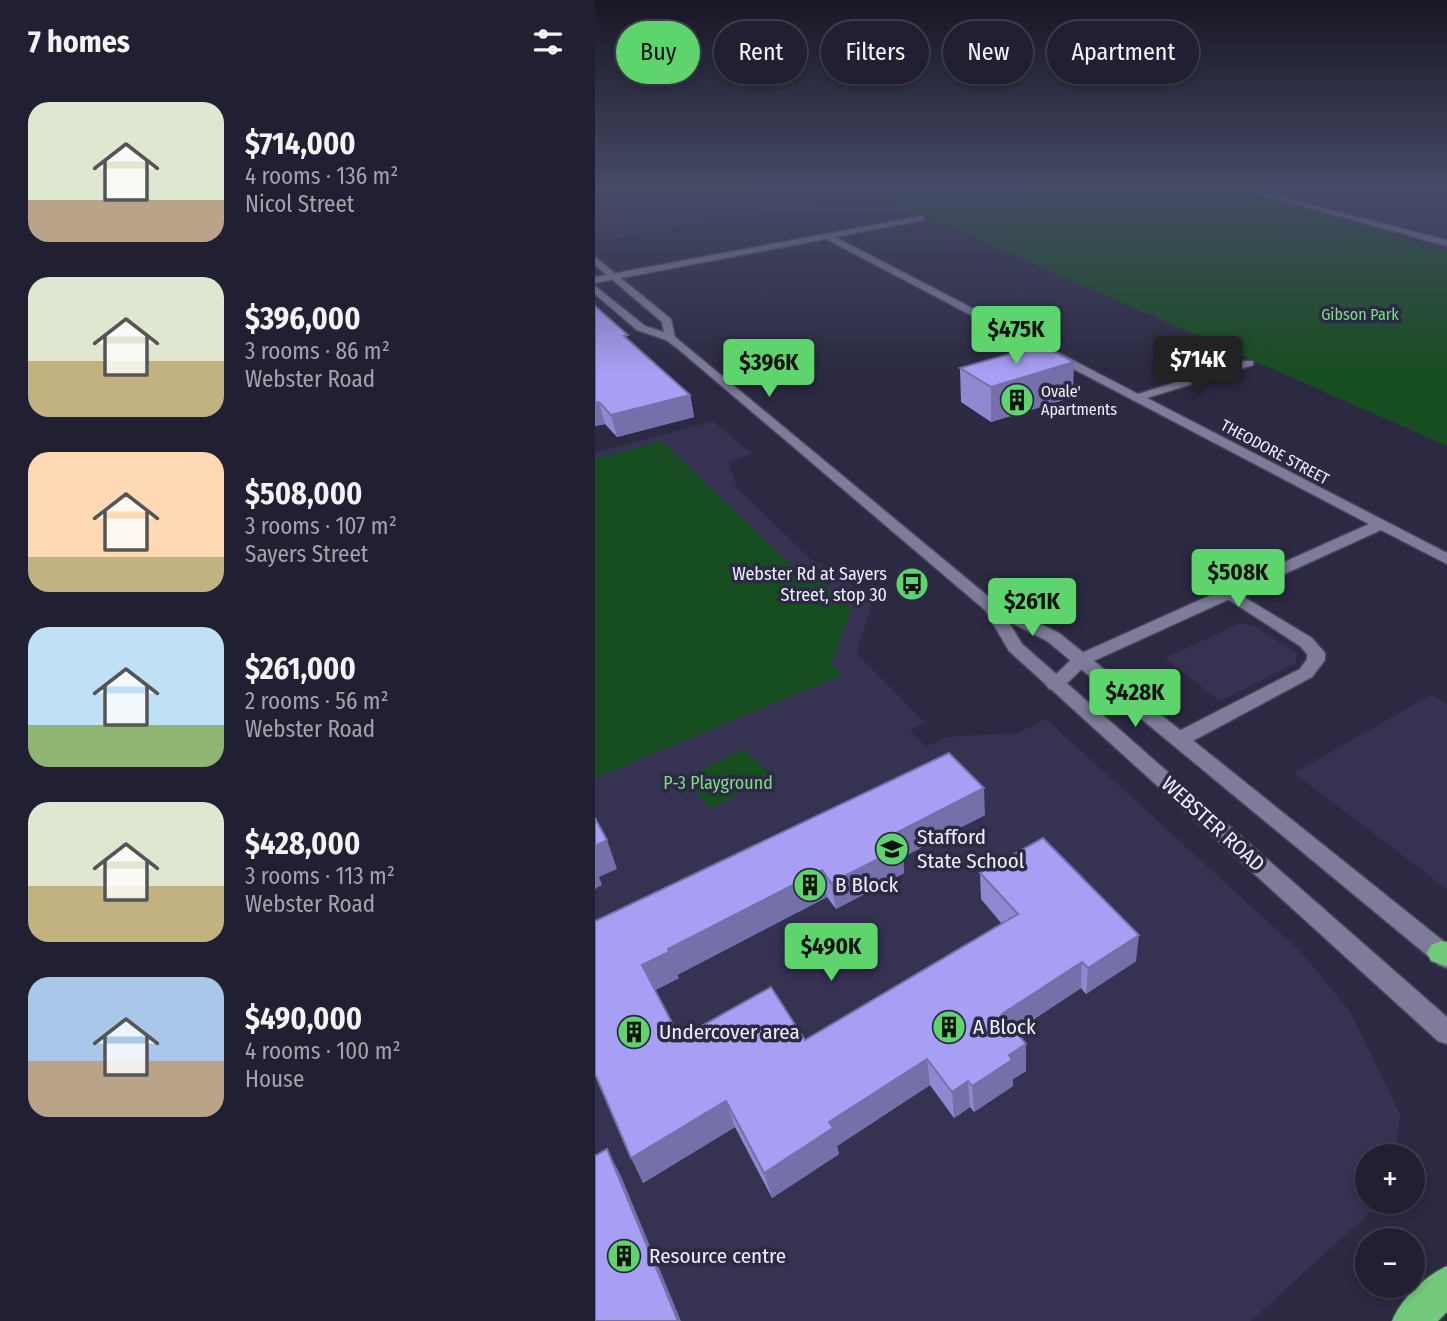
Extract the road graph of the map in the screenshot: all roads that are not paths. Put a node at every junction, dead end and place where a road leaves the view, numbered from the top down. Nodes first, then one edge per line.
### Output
1 (755, 250) edge
2 (853, 250) edge
3 (595, 260) edge
4 (615, 276) junction
5 (595, 280) edge
6 (595, 289) edge
7 (670, 338) junction
8 (1249, 363) dead end
9 (1136, 398) junction
10 (1380, 525) junction
11 (1447, 559) edge
12 (1229, 593) junction
13 (991, 606) junction
14 (1081, 660) junction
15 (1055, 685) junction
16 (1180, 739) junction
17 (1445, 955) edge
18 (1447, 1033) edge
19 (1447, 1285) edge
20 (1411, 1321) edge

1 - 4 street
2 - 9 street, THEODORE STREET
3 - 4 street, WEBSTER ROAD
4 - 5 street
4 - 7 street, WEBSTER ROAD
6 - 7 street, WEBSTER ROAD
7 - 13 street, WEBSTER ROAD
8 - 9 street
9 - 10 street, THEODORE STREET
10 - 11 street, THEODORE STREET
10 - 12 street
12 - 14 street
12 - 16 street
13 - 14 street, WEBSTER ROAD
13 - 15 street, WEBSTER ROAD
14 - 15 street
14 - 16 street, WEBSTER ROAD
15 - 18 street, WEBSTER ROAD
16 - 17 street, WEBSTER ROAD
19 - 20 highway

